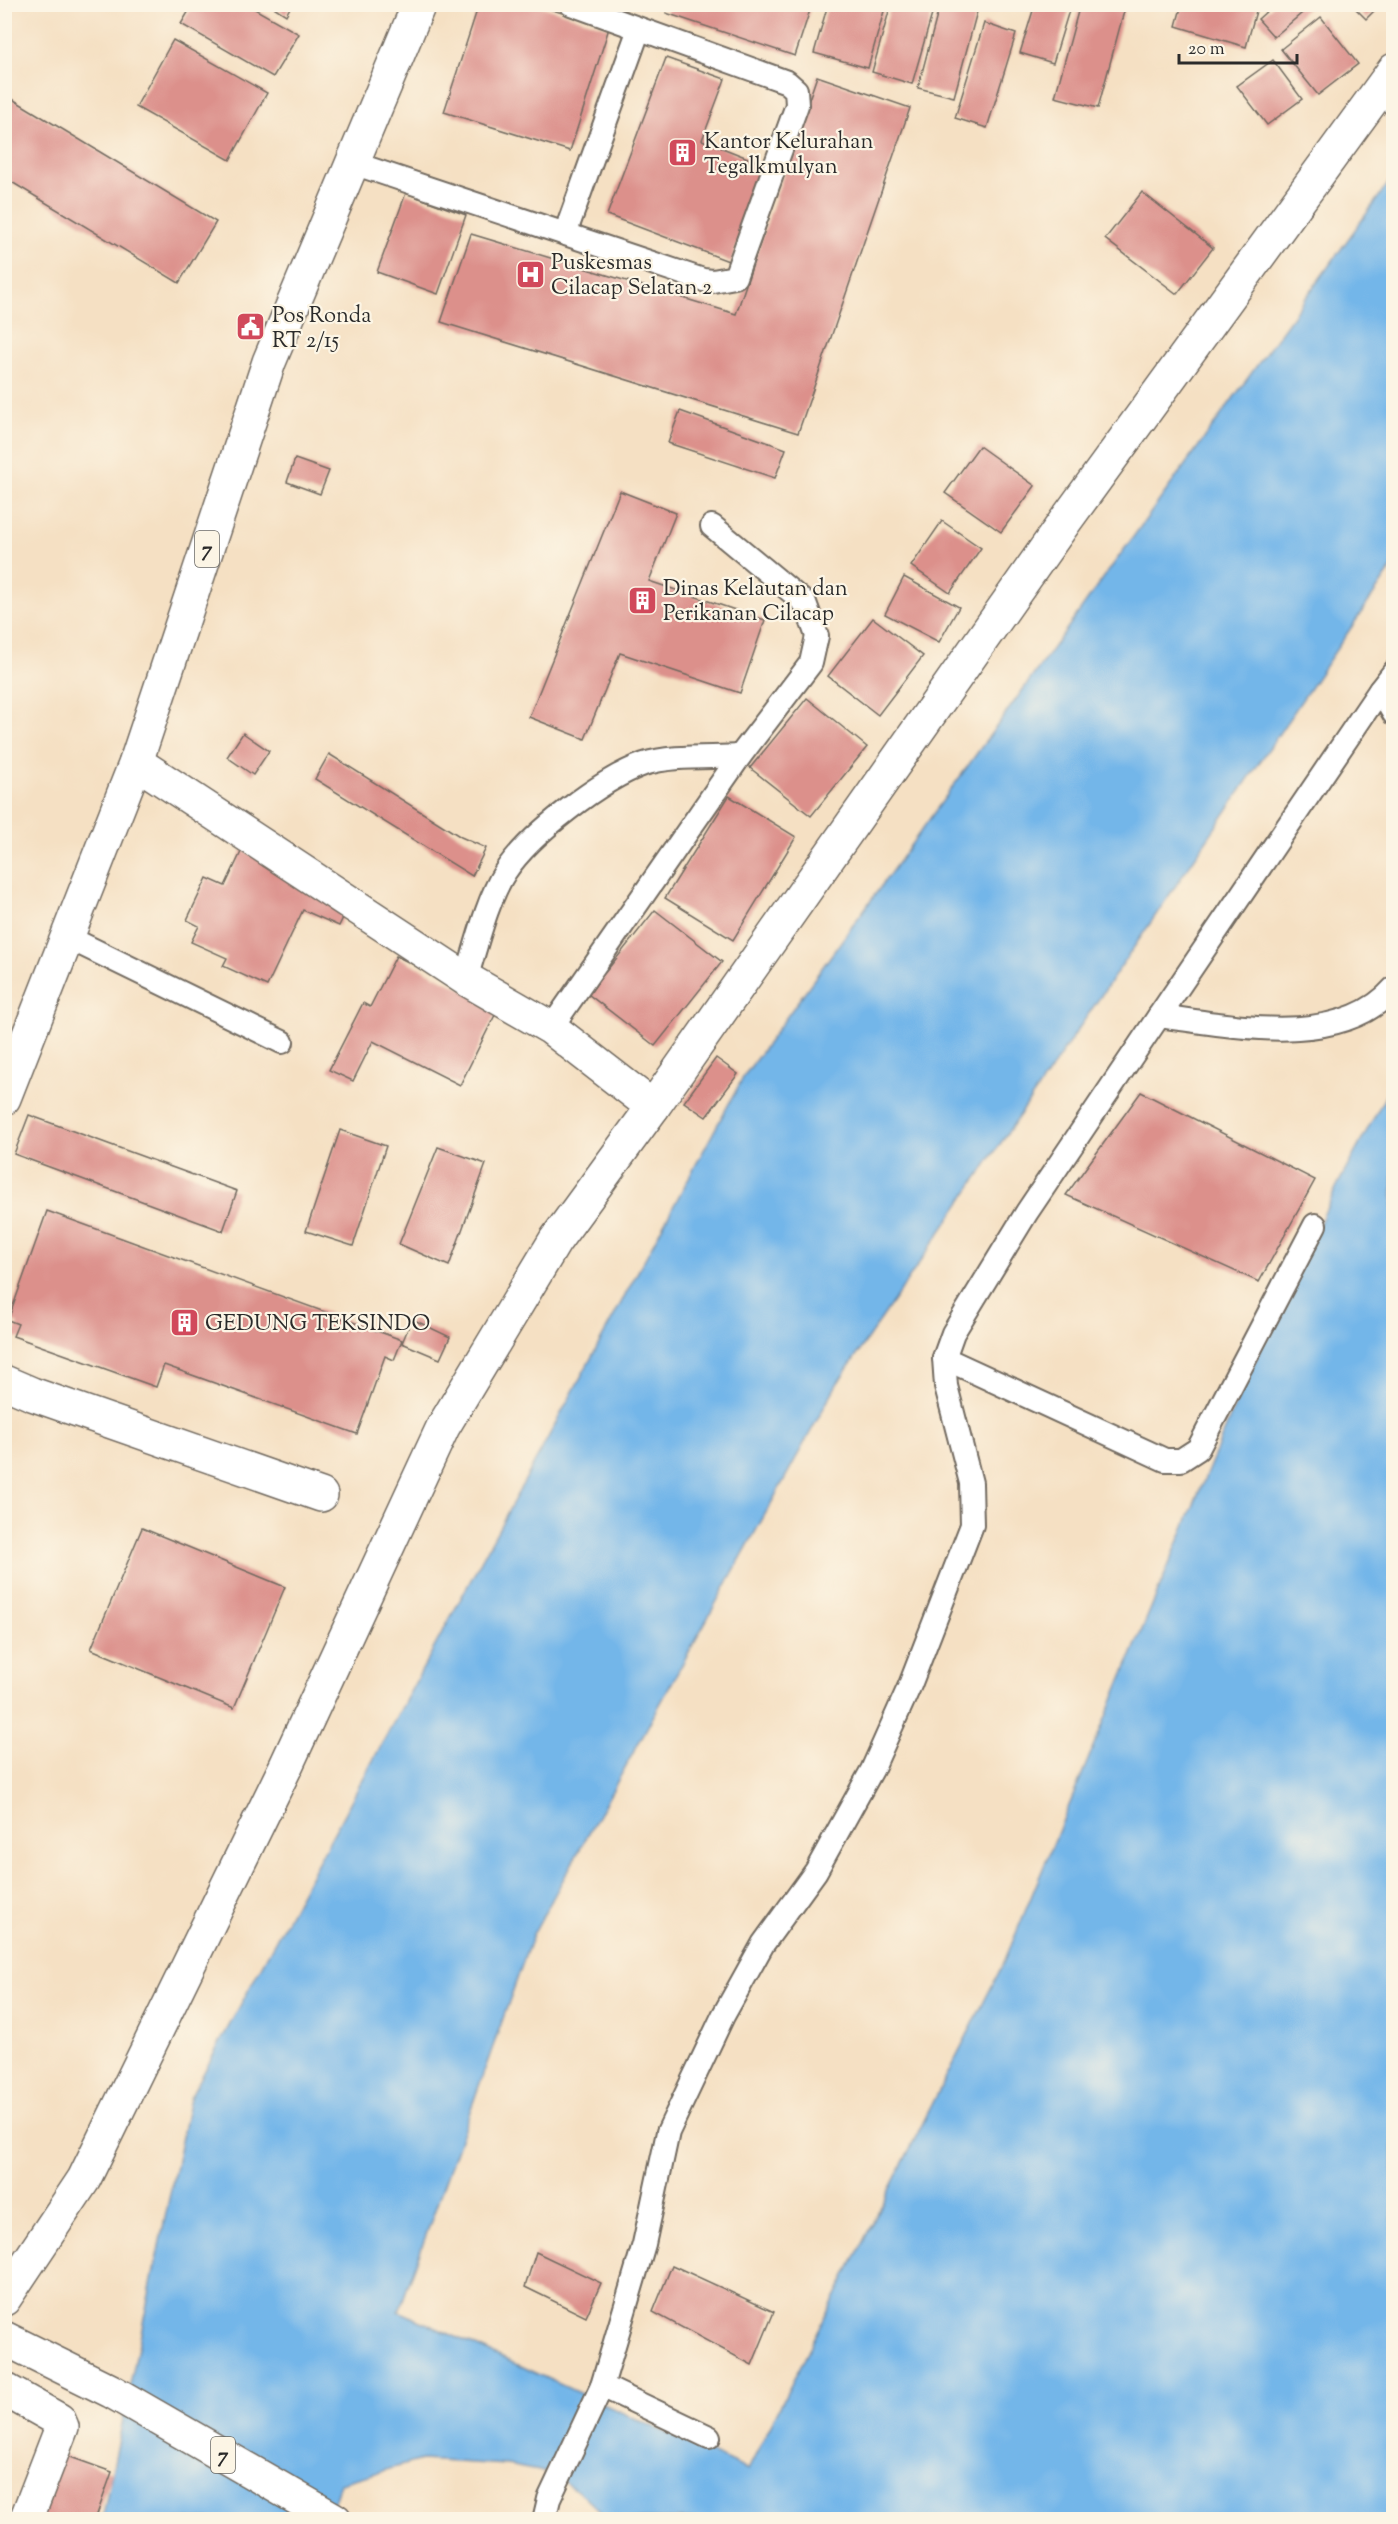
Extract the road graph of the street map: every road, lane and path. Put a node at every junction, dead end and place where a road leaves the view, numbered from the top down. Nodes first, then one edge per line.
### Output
1 (419, 4) edge
2 (571, 4) edge
3 (639, 29) junction
4 (1394, 70) edge
5 (353, 163) junction
6 (565, 234) junction
7 (712, 526) dead end
8 (1387, 681) edge
9 (1394, 714) edge
10 (740, 756) junction
11 (136, 762) junction
12 (67, 938) junction
13 (466, 979) junction
14 (1394, 988) edge
15 (1159, 1016) junction
16 (551, 1028) junction
17 (282, 1042) dead end
18 (4, 1098) edge
19 (653, 1107) junction
20 (1315, 1225) dead end
21 (944, 1358) junction
22 (4, 1382) edge
23 (321, 1495) dead end
24 (4, 2299) edge
25 (4, 2338) edge
26 (4, 2389) edge
27 (599, 2393) junction
28 (709, 2437) dead end
29 (546, 2509) edge
30 (26, 2520) edge
31 (335, 2520) edge

1 - 5 main road, 7
2 - 3 lane
3 - 6 lane
3 - 6 lane
4 - 19 main road
5 - 6 lane
5 - 11 main road, 7
7 - 10 lane
8 - 9 lane
8 - 15 lane
10 - 13 lane
10 - 16 lane
11 - 12 main road, 7
11 - 13 main road
12 - 17 lane
12 - 18 main road, 7
13 - 16 main road
14 - 15 lane
15 - 21 lane
16 - 19 main road
19 - 24 main road
20 - 21 lane
21 - 27 lane
22 - 23 main road
25 - 31 main road, 7
26 - 30 main road
27 - 28 lane
27 - 29 lane

